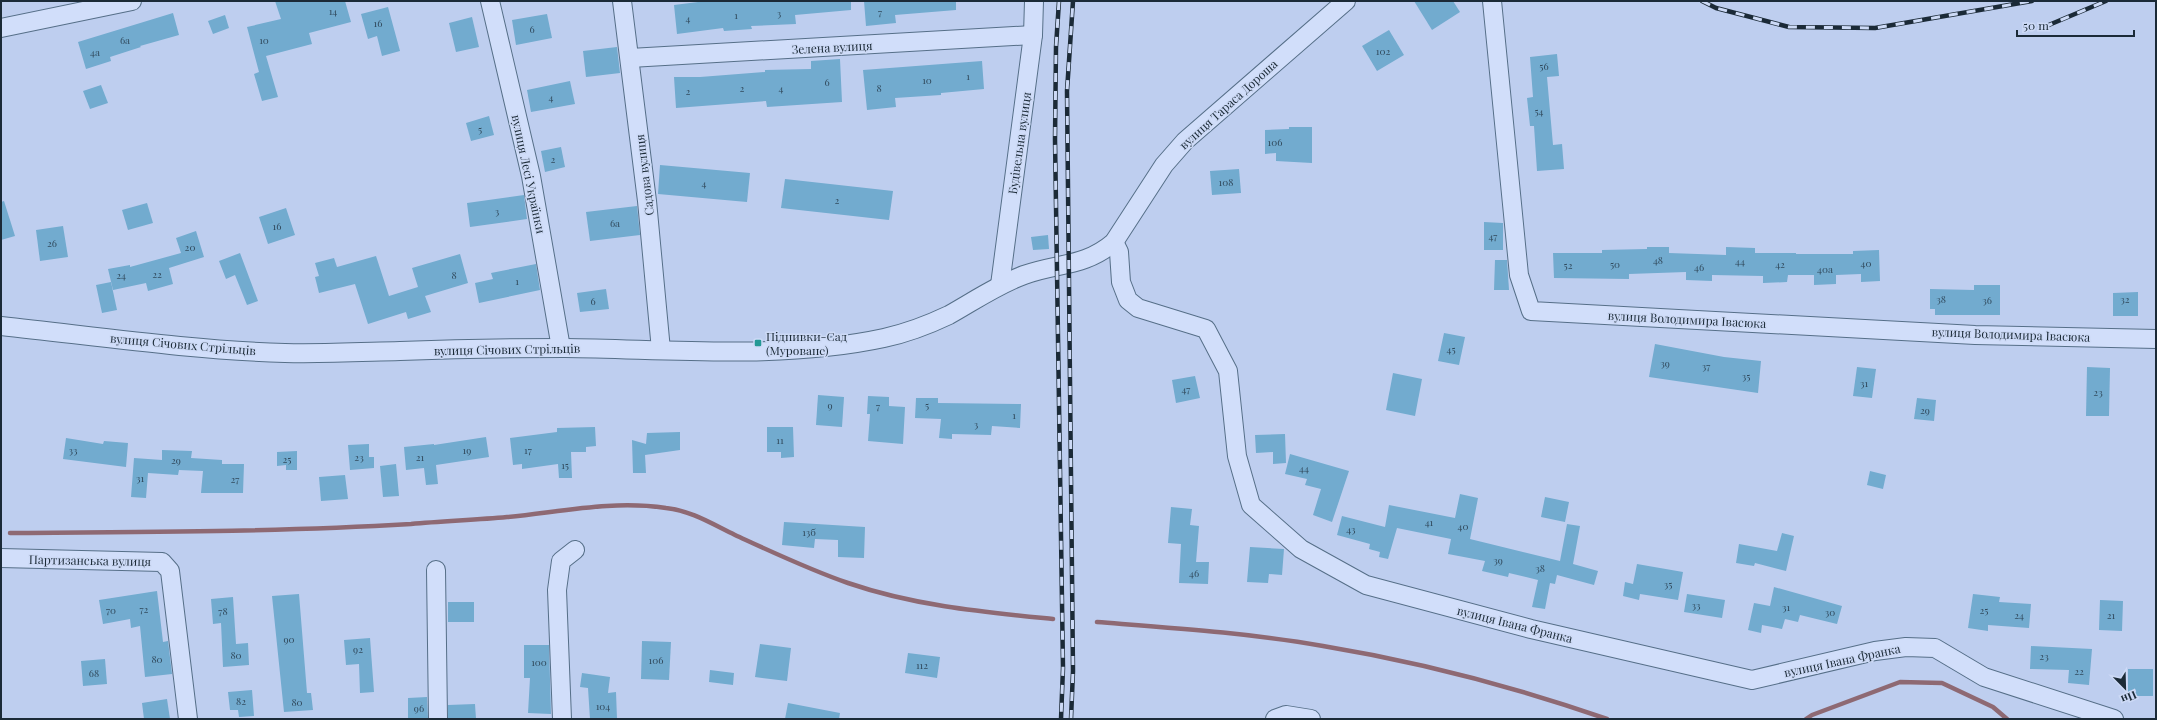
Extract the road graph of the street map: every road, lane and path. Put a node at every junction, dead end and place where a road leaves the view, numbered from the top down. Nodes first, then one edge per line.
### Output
1 (132, 1) edge
2 (490, 1) edge
3 (622, 1) edge
4 (1034, 1) edge
5 (1346, 1) edge
6 (1492, 1) edge
7 (1, 28) edge
8 (1034, 35) junction
9 (630, 58) junction
10 (1114, 242) junction
11 (1000, 285) junction
12 (1, 326) edge
13 (2156, 339) edge
14 (561, 348) junction
15 (661, 350) junction
16 (575, 550) dead end
17 (1, 558) edge
18 (436, 570) dead end
19 (188, 719) edge
20 (438, 719) edge
21 (562, 719) edge
22 (1275, 719) edge
23 (1311, 719) edge
24 (2114, 719) edge

1 - 7 street
2 - 14 street, вулиця Лесі Українки
3 - 9 street, Садова вулиця
4 - 8 street, Будівельна вулиця
5 - 10 street, вулиця Тараса Дороша
6 - 13 street, вулиця Володимира Івасюка
8 - 9 street, Зелена вулиця
8 - 11 street, Будівельна вулиця
9 - 15 street, Садова вулиця
10 - 11 street, вулиця Січових Стрільців
10 - 24 street, вулиця Івана Франка
11 - 15 street, вулиця Січових Стрільців
12 - 14 street, вулиця Січових Стрільців
14 - 15 street, вулиця Січових Стрільців
16 - 21 street
17 - 19 street, Партизанська вулиця
18 - 20 street
22 - 23 street

